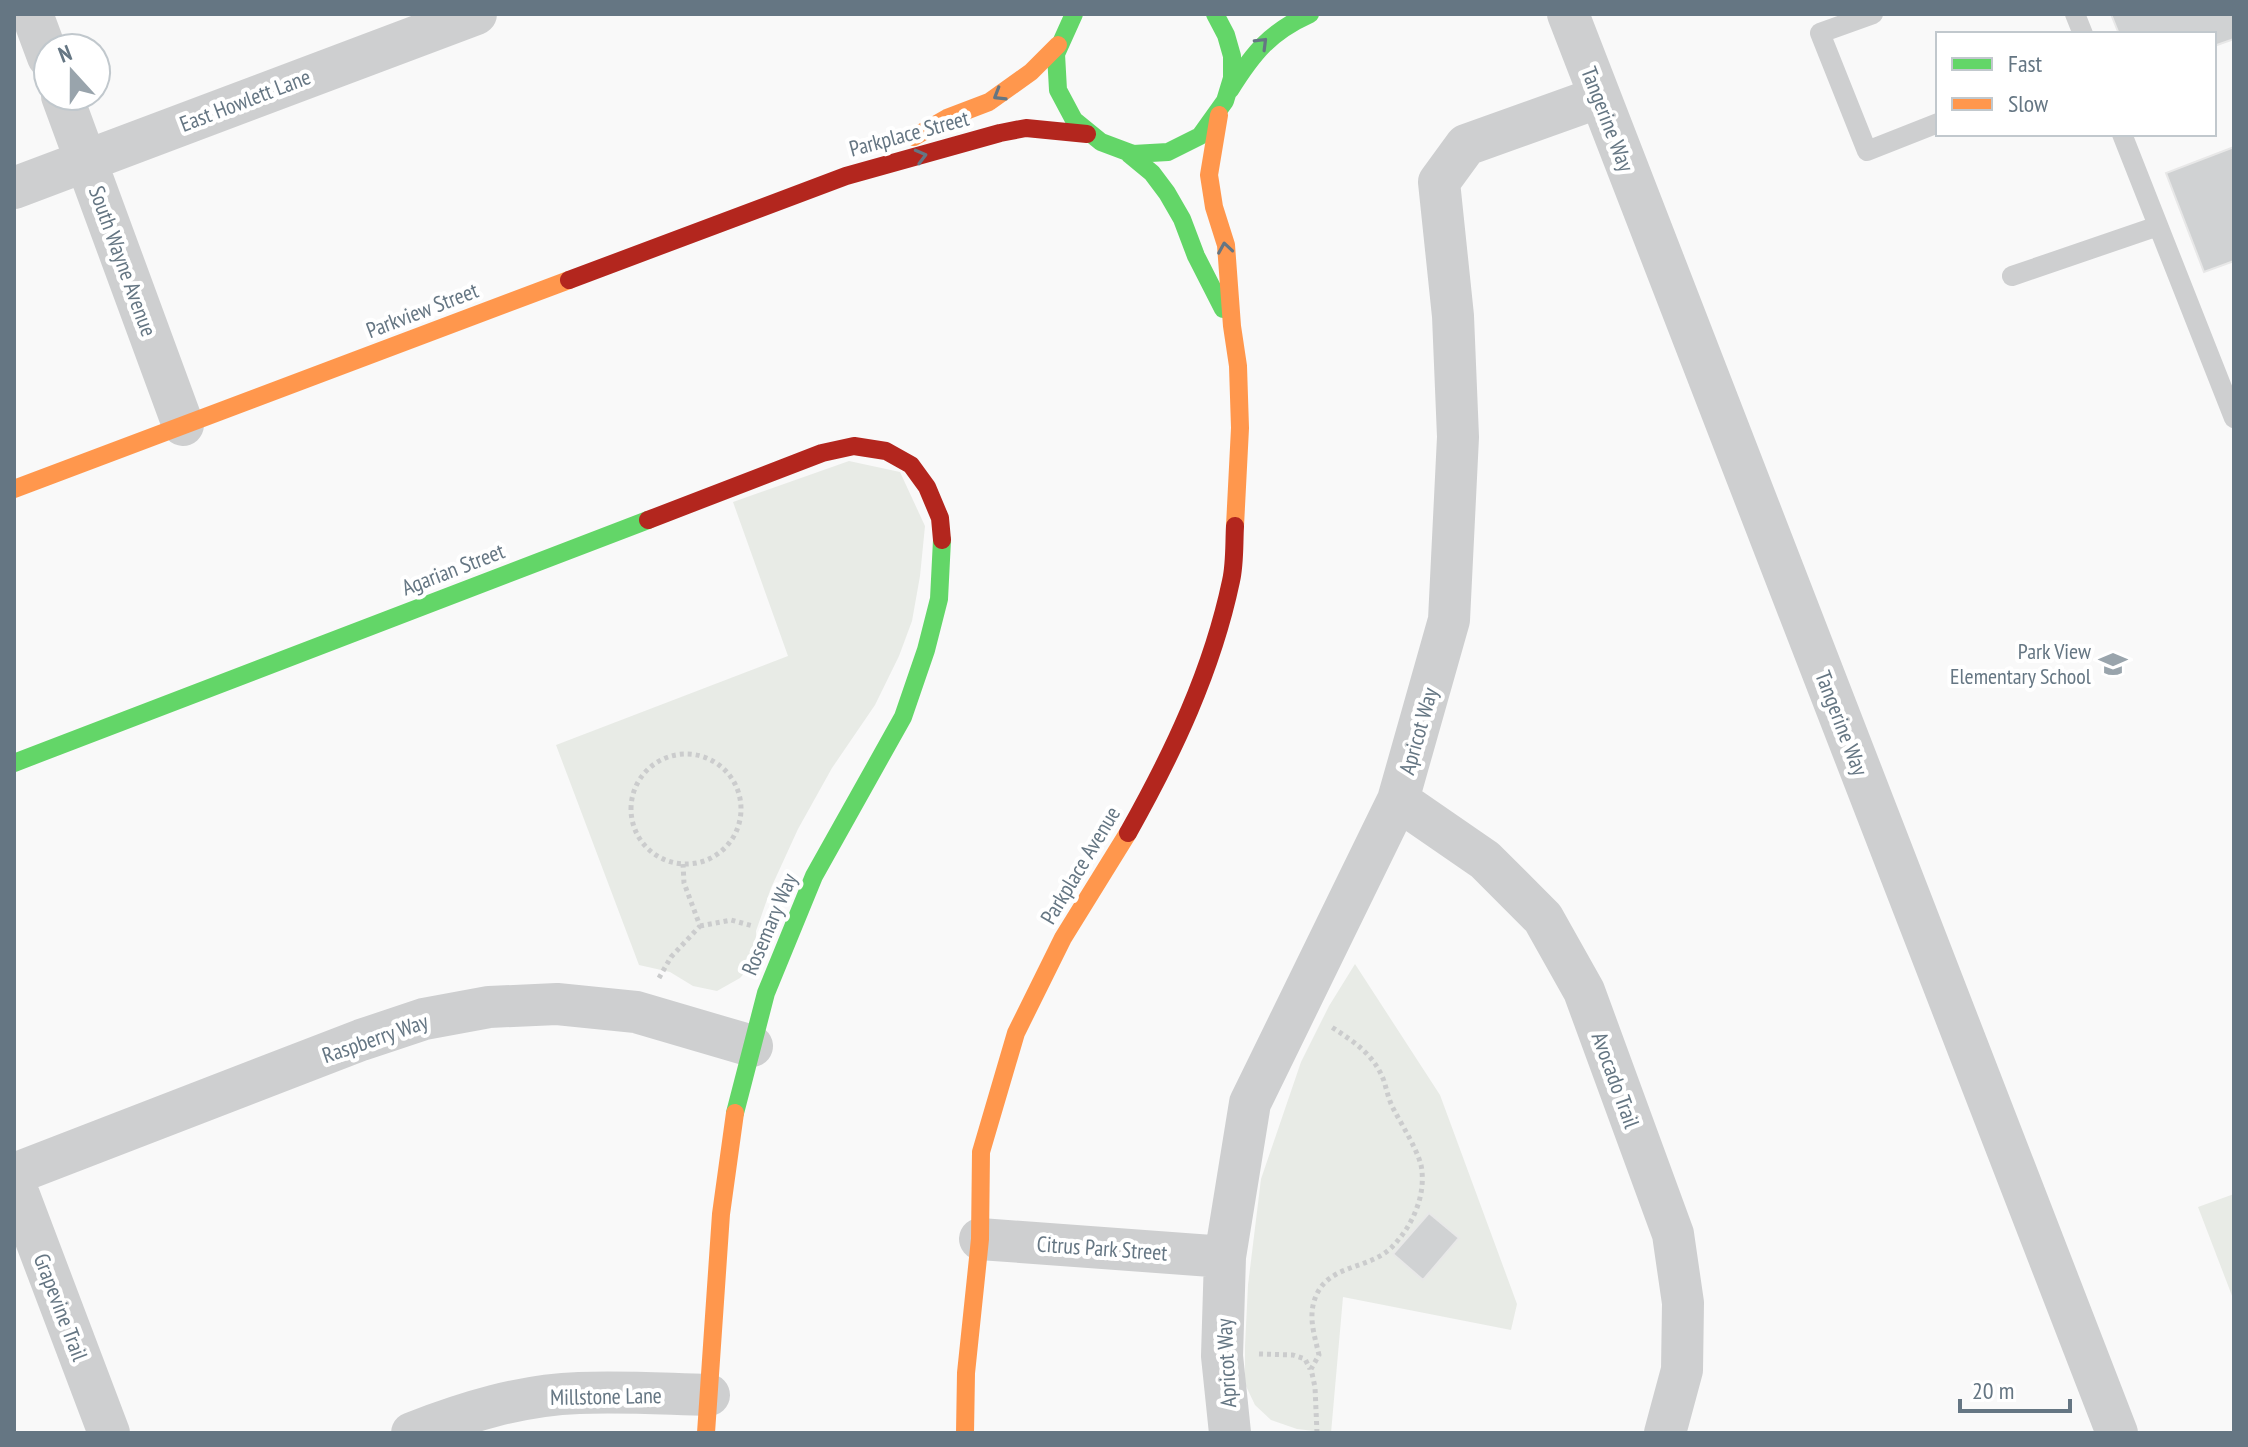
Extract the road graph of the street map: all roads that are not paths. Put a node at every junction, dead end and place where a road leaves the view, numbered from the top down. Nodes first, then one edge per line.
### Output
1 (476, 14) edge
2 (1215, 14) edge
3 (1310, 14) edge
4 (1568, 14) edge
5 (1873, 14) edge
6 (1069, 18) edge
7 (1058, 45) junction
8 (1230, 90) junction
9 (1600, 97) junction
10 (68, 112) edge
11 (1219, 115) junction
12 (1936, 124) edge
13 (1087, 134) junction
14 (2123, 136) edge
15 (1129, 154) junction
16 (86, 160) junction
17 (846, 176) junction
18 (14, 188) edge
19 (2158, 226) junction
20 (2012, 276) dead end
21 (1232, 326) junction
22 (2234, 418) edge
23 (183, 425) junction
24 (911, 465) joint
25 (14, 489) edge
26 (14, 763) edge
27 (1398, 800) junction
28 (752, 1046) junction
29 (14, 1174) edge
30 (14, 1182) edge
31 (980, 1239) junction
32 (1225, 1257) junction
33 (708, 1414) edge
34 (109, 1433) edge
35 (412, 1433) edge
36 (965, 1433) edge
37 (1230, 1433) edge
38 (1665, 1433) edge
39 (2117, 1433) edge

1 - 16 street, East Howlett Lane
2 - 8 street
8 -> 3 street
4 - 9 street, Tangerine Way
5 - 12 lane
6 - 7 street
7 - 13 street
7 -> 17 street, Parkplace Street
8 - 11 street
9 - 27 street, Apricot Way
9 - 39 street, Tangerine Way
10 - 16 street, South Wayne Avenue
11 - 15 street
21 -> 11 street, Parkplace Avenue
13 - 15 street
17 -> 13 street, Parkplace Street
14 - 19 lane
15 - 21 street, Parkplace Avenue
16 - 18 street, East Howlett Lane
16 - 23 street, South Wayne Avenue
17 - 23 street, Parkview Street
19 - 20 lane
19 - 22 lane
21 - 31 street, Parkplace Avenue
23 - 25 street, Parkview Street
24 - 26 street, Agarian Street
24 - 28 street, Rosemary Way
27 - 32 street, Apricot Way
27 - 38 street, Avocado Trail
28 - 29 street, Raspberry Way
28 - 33 street, Rosemary Way
30 - 34 street, Grapevine Trail
31 - 32 street, Citrus Park Street
31 - 36 street, Parkplace Avenue
32 - 37 street, Apricot Way
33 - 35 street, Millstone Lane

